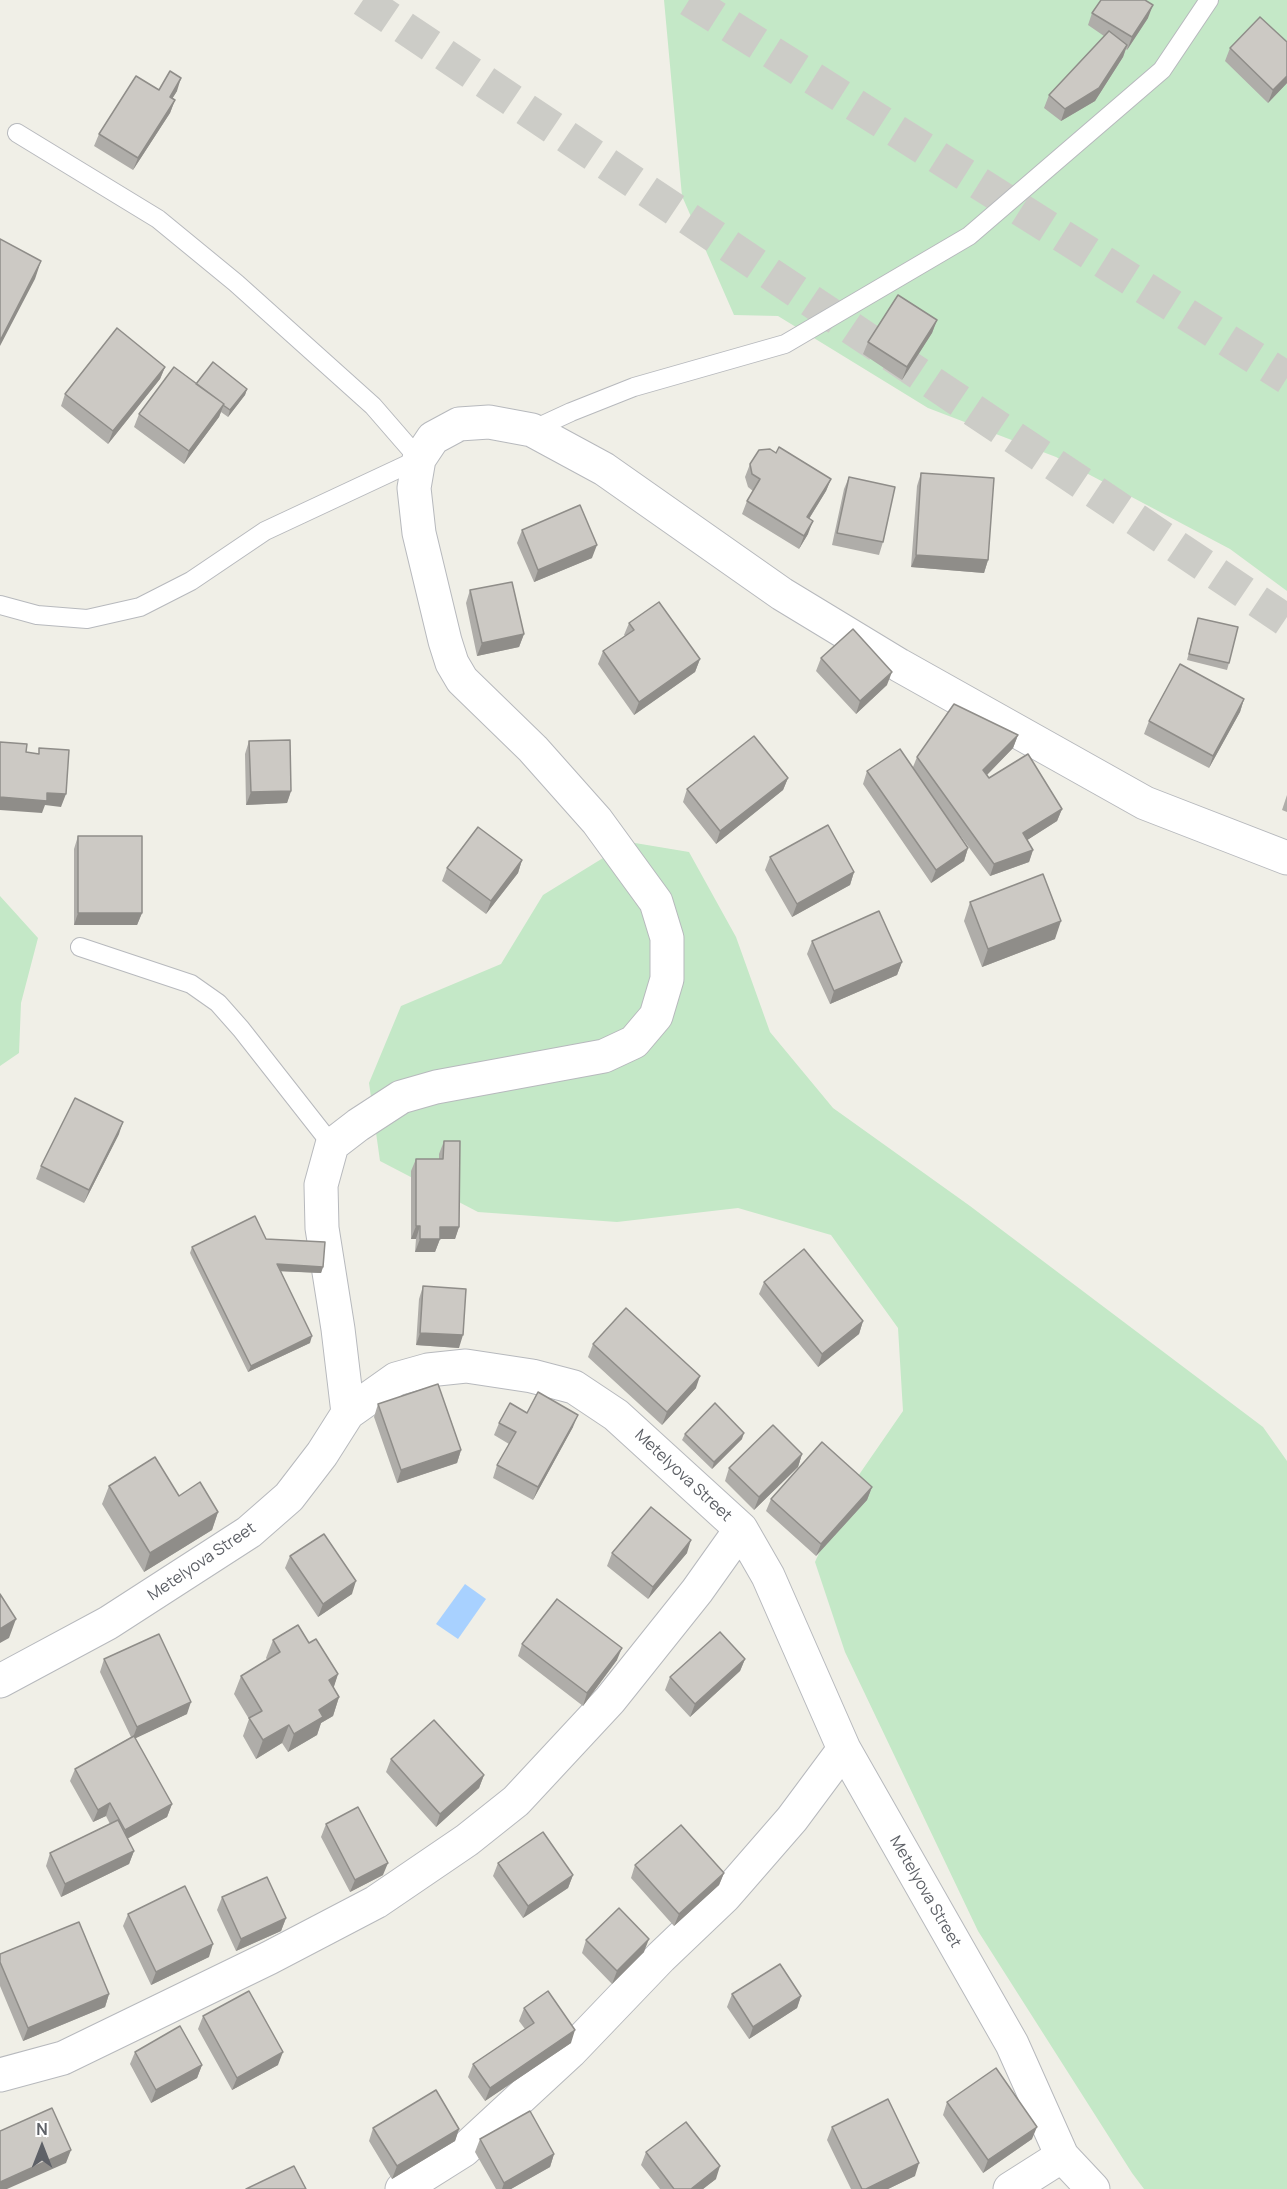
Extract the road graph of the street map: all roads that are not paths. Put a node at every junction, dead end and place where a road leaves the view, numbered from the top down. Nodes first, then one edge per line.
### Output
1 (1209, 0) edge
2 (17, 133) dead end
3 (532, 430) junction
4 (419, 459) junction
5 (0, 605) edge
6 (1287, 858) edge
7 (80, 947) dead end
8 (332, 1145) junction
9 (348, 1413) junction
10 (741, 1529) junction
11 (0, 1681) edge
12 (844, 1749) junction
13 (0, 2075) edge
14 (1062, 2156) junction
15 (402, 2189) edge
16 (1010, 2189) edge
17 (1093, 2189) edge

1 - 3 lane
2 - 4 lane
3 - 4 street
3 - 6 street
4 - 5 lane
4 - 8 street
7 - 8 lane
8 - 9 street
9 - 10 street, Metelyova Street
9 - 11 street, Metelyova Street
10 - 12 street, Metelyova Street
10 - 13 street
12 - 14 street, Metelyova Street
12 - 15 street
14 - 16 street
14 - 17 street, Metelyova Street

